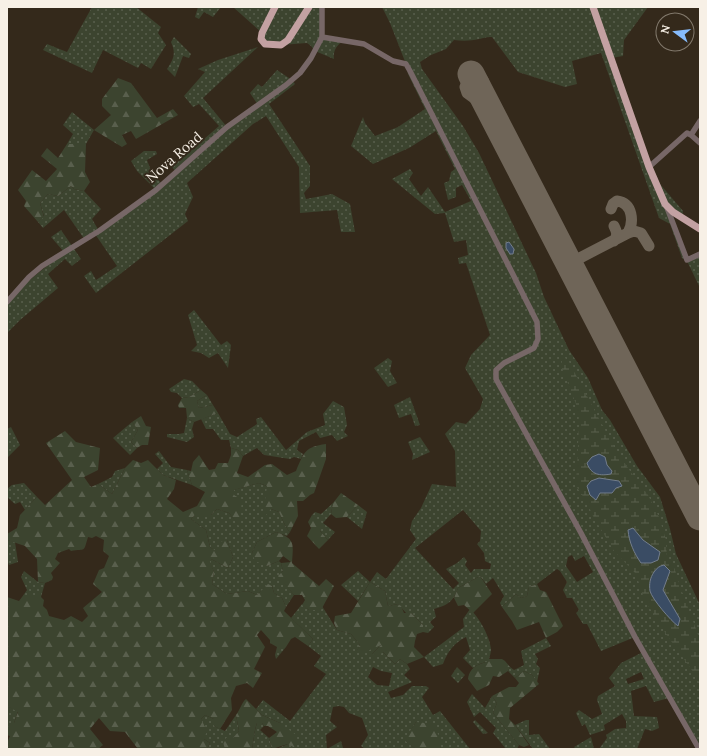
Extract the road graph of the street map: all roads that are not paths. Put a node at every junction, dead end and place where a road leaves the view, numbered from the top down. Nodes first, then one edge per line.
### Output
1 (275, 7) edge
2 (309, 7) edge
3 (322, 7) edge
4 (593, 7) edge
5 (322, 37) junction
6 (700, 121) edge
7 (691, 135) junction
8 (700, 143) edge
9 (649, 167) junction
10 (665, 204) junction
11 (700, 229) edge
12 (700, 254) edge
13 (7, 302) edge
14 (699, 749) edge

1 - 2 main road
3 - 5 street, Nova Road
4 - 9 main road
5 - 13 street, Nova Road
5 - 14 street
6 - 7 street
7 - 8 street
7 - 9 street
9 - 10 main road
10 - 11 main road
10 - 12 street

